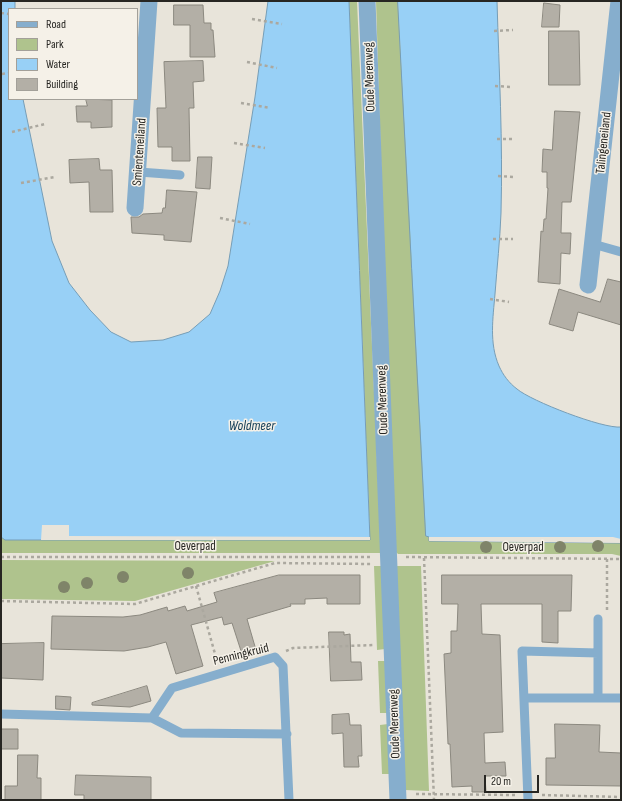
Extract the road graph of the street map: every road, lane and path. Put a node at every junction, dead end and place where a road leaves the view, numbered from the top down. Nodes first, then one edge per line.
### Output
1 (149, 1) edge
2 (366, 1) edge
3 (620, 1) edge
4 (252, 19) dead end
5 (282, 24) dead end
6 (513, 30) dead end
7 (494, 31) dead end
8 (247, 62) dead end
9 (277, 68) dead end
10 (8, 73) edge
11 (2, 74) dead end
12 (496, 86) dead end
13 (512, 87) dead end
14 (241, 103) dead end
15 (270, 108) dead end
16 (45, 124) dead end
17 (12, 132) dead end
18 (497, 139) dead end
19 (515, 139) dead end
20 (234, 143) dead end
21 (265, 148) dead end
22 (139, 172) junction
23 (180, 175) dead end
24 (498, 176) dead end
25 (55, 177) dead end
26 (514, 177) dead end
27 (21, 183) dead end
28 (135, 208) dead end
29 (220, 218) dead end
30 (250, 224) dead end
31 (493, 238) dead end
32 (513, 239) dead end
33 (593, 244) junction
34 (621, 252) edge
35 (588, 284) dead end
36 (490, 299) dead end
37 (509, 302) dead end
38 (1, 556) edge
39 (607, 558) junction
40 (389, 560) junction
41 (621, 560) edge
42 (196, 586) junction
43 (1, 601) edge
44 (598, 619) joint
45 (374, 644) dead end
46 (598, 653) junction
47 (275, 658) junction
48 (221, 673) junction
49 (524, 698) junction
50 (598, 698) junction
51 (621, 698) edge
52 (1, 714) edge
53 (152, 718) junction
54 (287, 734) junction
55 (434, 794) junction
56 (398, 796) edge
57 (621, 797) edge
58 (528, 798) edge
59 (289, 800) edge
60 (434, 800) edge

1 - 22 street, Smienteneiland
2 - 40 street, Oude Merenweg
3 - 33 street, Talingeneiland
4 - 5 path
6 - 7 path
8 - 9 path
10 - 11 path
12 - 13 path
14 - 15 path
16 - 17 path
18 - 19 path
20 - 21 path
22 - 23 lane
22 - 28 street, Smienteneiland
24 - 26 path
25 - 27 path
29 - 30 path
31 - 32 path
33 - 34 lane
33 - 35 street, Talingeneiland
36 - 37 path
38 - 40 path, Oeverpad
39 - 41 path, Oeverpad
39 - 44 path
39 - 55 path, Oeverpad
40 - 42 path
40 - 56 street, Oude Merenweg
42 - 43 path
42 - 48 path
44 - 46 lane
45 - 47 path
46 - 49 lane
46 - 50 lane
47 - 48 lane, Penningkruid
47 - 54 lane, Penningkruid
48 - 53 lane, Penningkruid
49 - 50 lane
49 - 58 lane
50 - 51 lane
52 - 53 lane
53 - 54 lane
54 - 59 lane, Penningkruid
55 - 56 path
55 - 58 path
55 - 60 path
57 - 58 path

